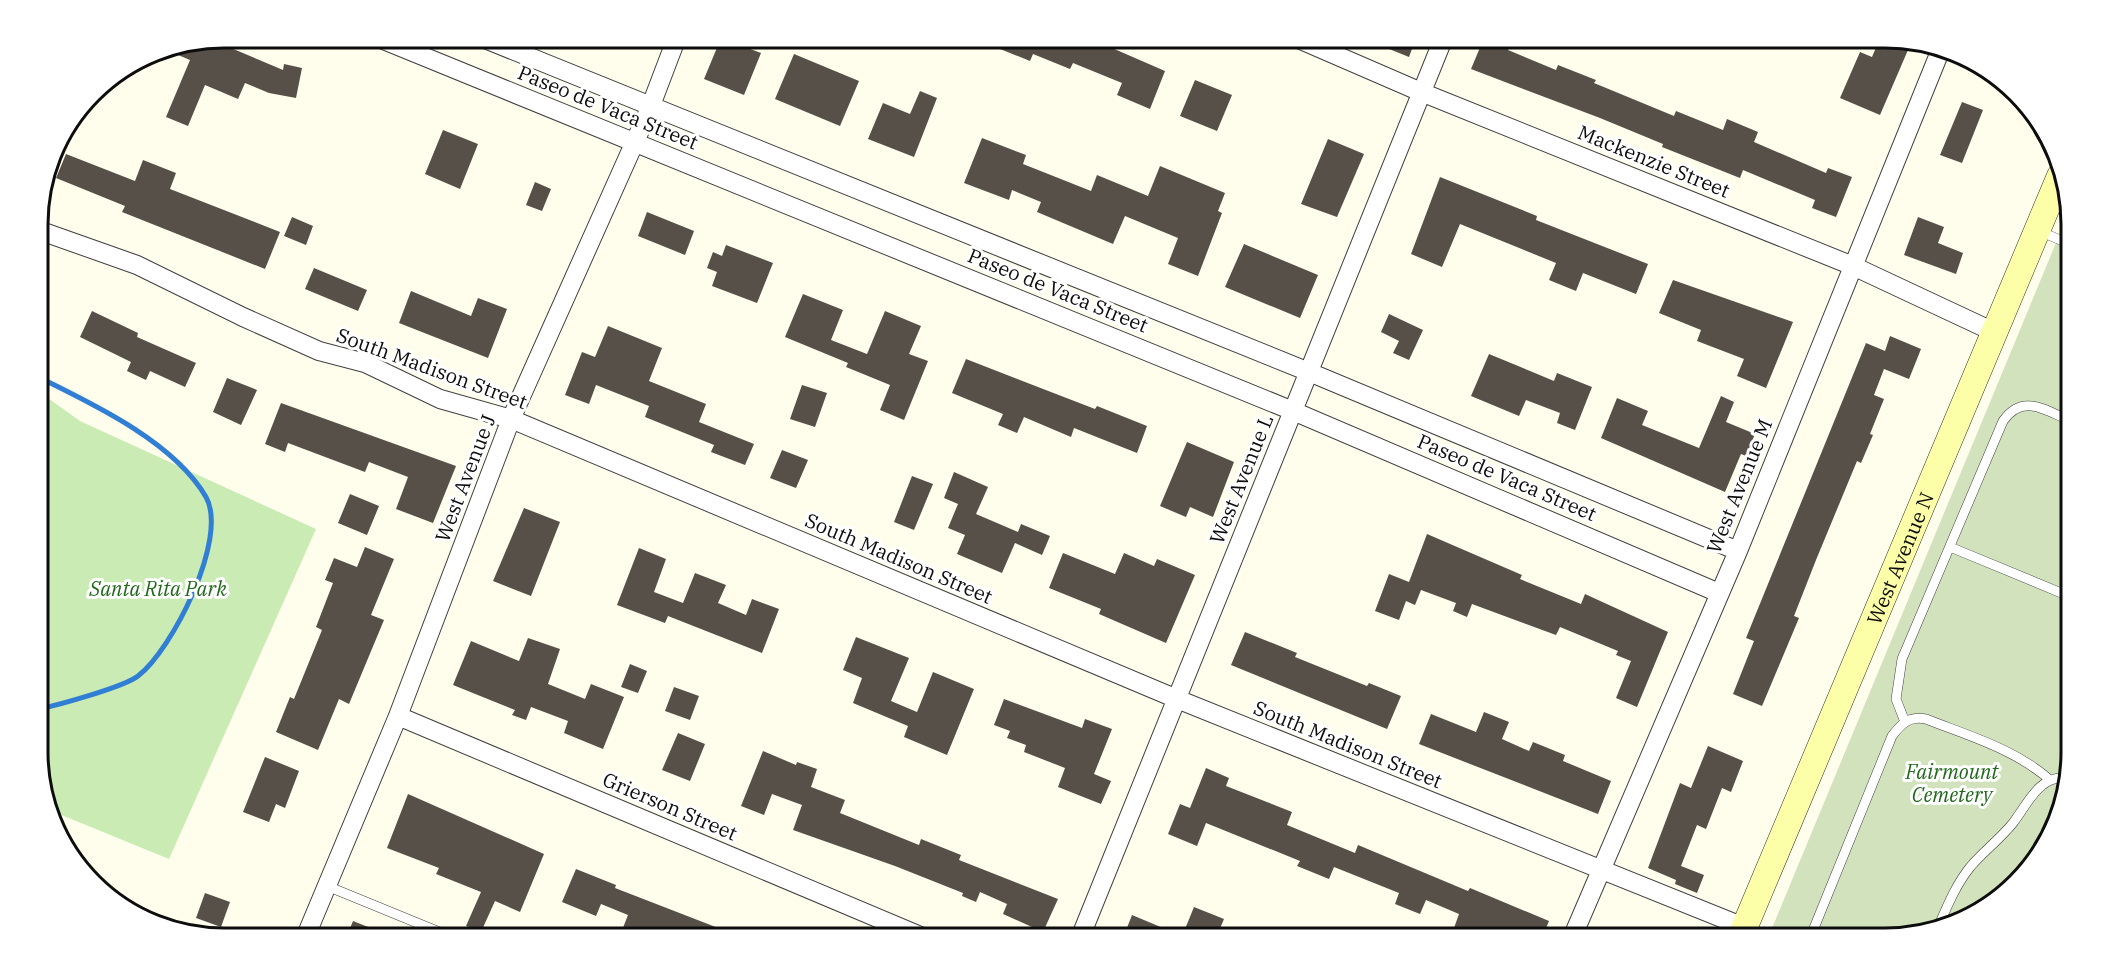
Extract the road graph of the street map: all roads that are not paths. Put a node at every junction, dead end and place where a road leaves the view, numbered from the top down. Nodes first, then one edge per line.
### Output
1 (401, 48) edge
2 (504, 48) edge
3 (673, 48) edge
4 (1318, 48) edge
5 (1440, 48) edge
6 (1938, 56) edge
7 (1421, 92) junction
8 (650, 108) junction
9 (635, 142) junction
10 (2056, 185) edge
11 (2037, 230) junction
12 (48, 235) edge
13 (2061, 240) edge
14 (1852, 266) junction
15 (1994, 332) junction
16 (1309, 372) junction
17 (1293, 411) junction
18 (2061, 417) edge
19 (511, 419) junction
20 (1950, 547) junction
21 (1738, 551) junction
22 (1719, 593) junction
23 (2061, 593) edge
24 (1177, 699) junction
25 (398, 716) junction
26 (1905, 722) junction
27 (2059, 779) edge
28 (2050, 780) junction
29 (1600, 870) junction
30 (327, 886) junction
31 (1942, 919) edge
32 (310, 928) edge
33 (430, 928) edge
34 (901, 928) edge
35 (1084, 928) edge
36 (1576, 928) edge
37 (1733, 928) edge
38 (1744, 928) edge
39 (1814, 928) edge

1 - 9 street, Paseo de Vaca Street
2 - 8 street, Paseo de Vaca Street
3 - 8 street, West Avenue J
4 - 7 street, Mackenzie Street
5 - 7 street, West Avenue L
6 - 14 street, West Avenue M
7 - 14 street, Mackenzie Street
7 - 16 street, West Avenue L
8 - 9 street, West Avenue J
8 - 16 street, Paseo de Vaca Street
9 - 17 street, Paseo de Vaca Street
9 - 19 street, West Avenue J
10 - 11 main road, West Avenue N
11 - 13 lane
11 - 15 main road, West Avenue N
12 - 19 street, South Madison Street
14 - 15 street, Mackenzie Street
14 - 21 street, West Avenue M
15 - 38 main road, West Avenue N
16 - 17 street, West Avenue L
16 - 21 street, Paseo de Vaca Street
17 - 22 street, Paseo de Vaca Street
17 - 24 street, West Avenue L
18 - 20 lane
19 - 24 street, South Madison Street
19 - 25 street, West Avenue J
20 - 23 lane
20 - 26 lane
21 - 22 street, West Avenue M
22 - 29 street, West Avenue M
24 - 29 street, South Madison Street
24 - 35 street, West Avenue L
25 - 30 street, West Avenue J
25 - 34 street, Grierson Street
26 - 28 lane
26 - 39 lane
27 - 28 lane
28 - 31 lane
29 - 36 street, West Avenue M
29 - 37 street, South Madison Street
30 - 32 street, West Avenue J
30 - 33 lane

